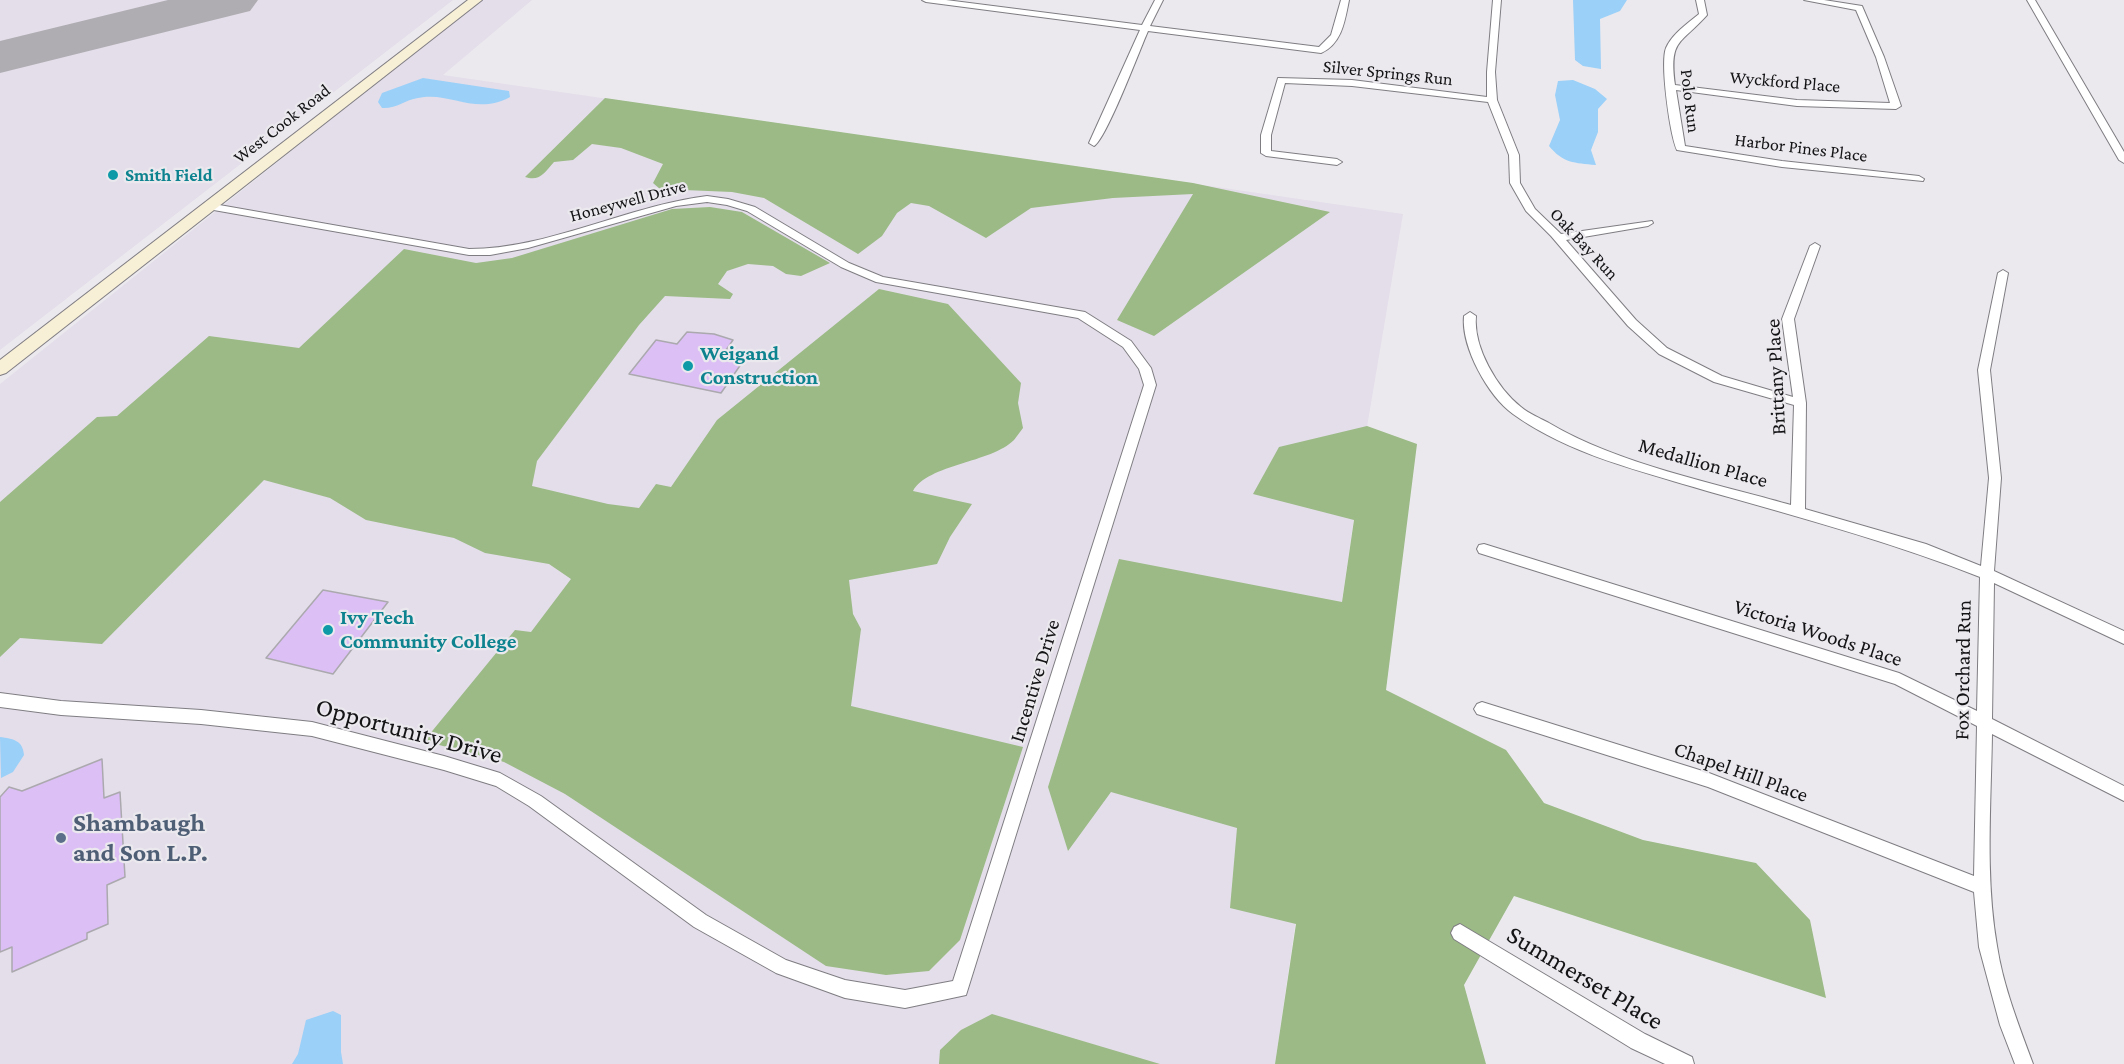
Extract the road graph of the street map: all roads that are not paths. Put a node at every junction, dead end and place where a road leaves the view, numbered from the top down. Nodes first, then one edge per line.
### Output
1 (476, 0) edge
2 (926, 0) edge
3 (1159, 0) edge
4 (1345, 0) edge
5 (1497, 0) edge
6 (1700, 0) edge
7 (1808, 0) edge
8 (2031, 0) edge
9 (1145, 27) junction
10 (1672, 87) junction
11 (1492, 100) junction
12 (1094, 143) dead end
13 (1680, 148) joint
14 (2124, 160) edge
15 (1338, 162) dead end
16 (1919, 179) dead end
17 (208, 206) junction
18 (1648, 223) dead end
19 (1558, 238) junction
20 (1815, 246) dead end
21 (2003, 273) dead end
22 (1470, 316) dead end
23 (0, 369) edge
24 (1150, 385) joint
25 (1800, 403) junction
26 (1798, 511) junction
27 (1484, 549) dead end
28 (1988, 574) junction
29 (2124, 638) edge
30 (0, 700) edge
31 (1482, 710) dead end
32 (1984, 724) junction
33 (2124, 794) edge
34 (1982, 887) junction
35 (1460, 933) dead end
36 (960, 989) joint
37 (1685, 1064) edge
38 (2024, 1064) edge

1 - 17 main road, West Cook Road
2 - 9 street
3 - 9 street
4 - 9 street
5 - 11 street, Oak Bay Run
6 - 10 street, Polo Run
7 - 10 street, Wyckford Place
8 - 14 street
9 - 12 street
10 - 13 street, Polo Run
11 - 15 street, Silver Springs Run
11 - 19 street, Oak Bay Run
13 - 16 street, Harbor Pines Place
17 - 23 main road, West Cook Road
17 - 24 street, Honeywell Drive
18 - 19 street
19 - 25 street, Oak Bay Run
20 - 25 street, Brittany Place
21 - 28 street, Fox Orchard Run
22 - 26 street, Medallion Place
24 - 36 street, Incentive Drive
25 - 26 street, Brittany Place
26 - 28 street, Medallion Place
27 - 32 street, Victoria Woods Place
28 - 29 street, Medallion Place
28 - 32 street, Fox Orchard Run
30 - 36 street, Opportunity Drive
31 - 34 street, Chapel Hill Place
32 - 33 street, Victoria Woods Place
32 - 34 street, Fox Orchard Run
34 - 38 street, Fox Orchard Run
35 - 37 street, Summerset Place

